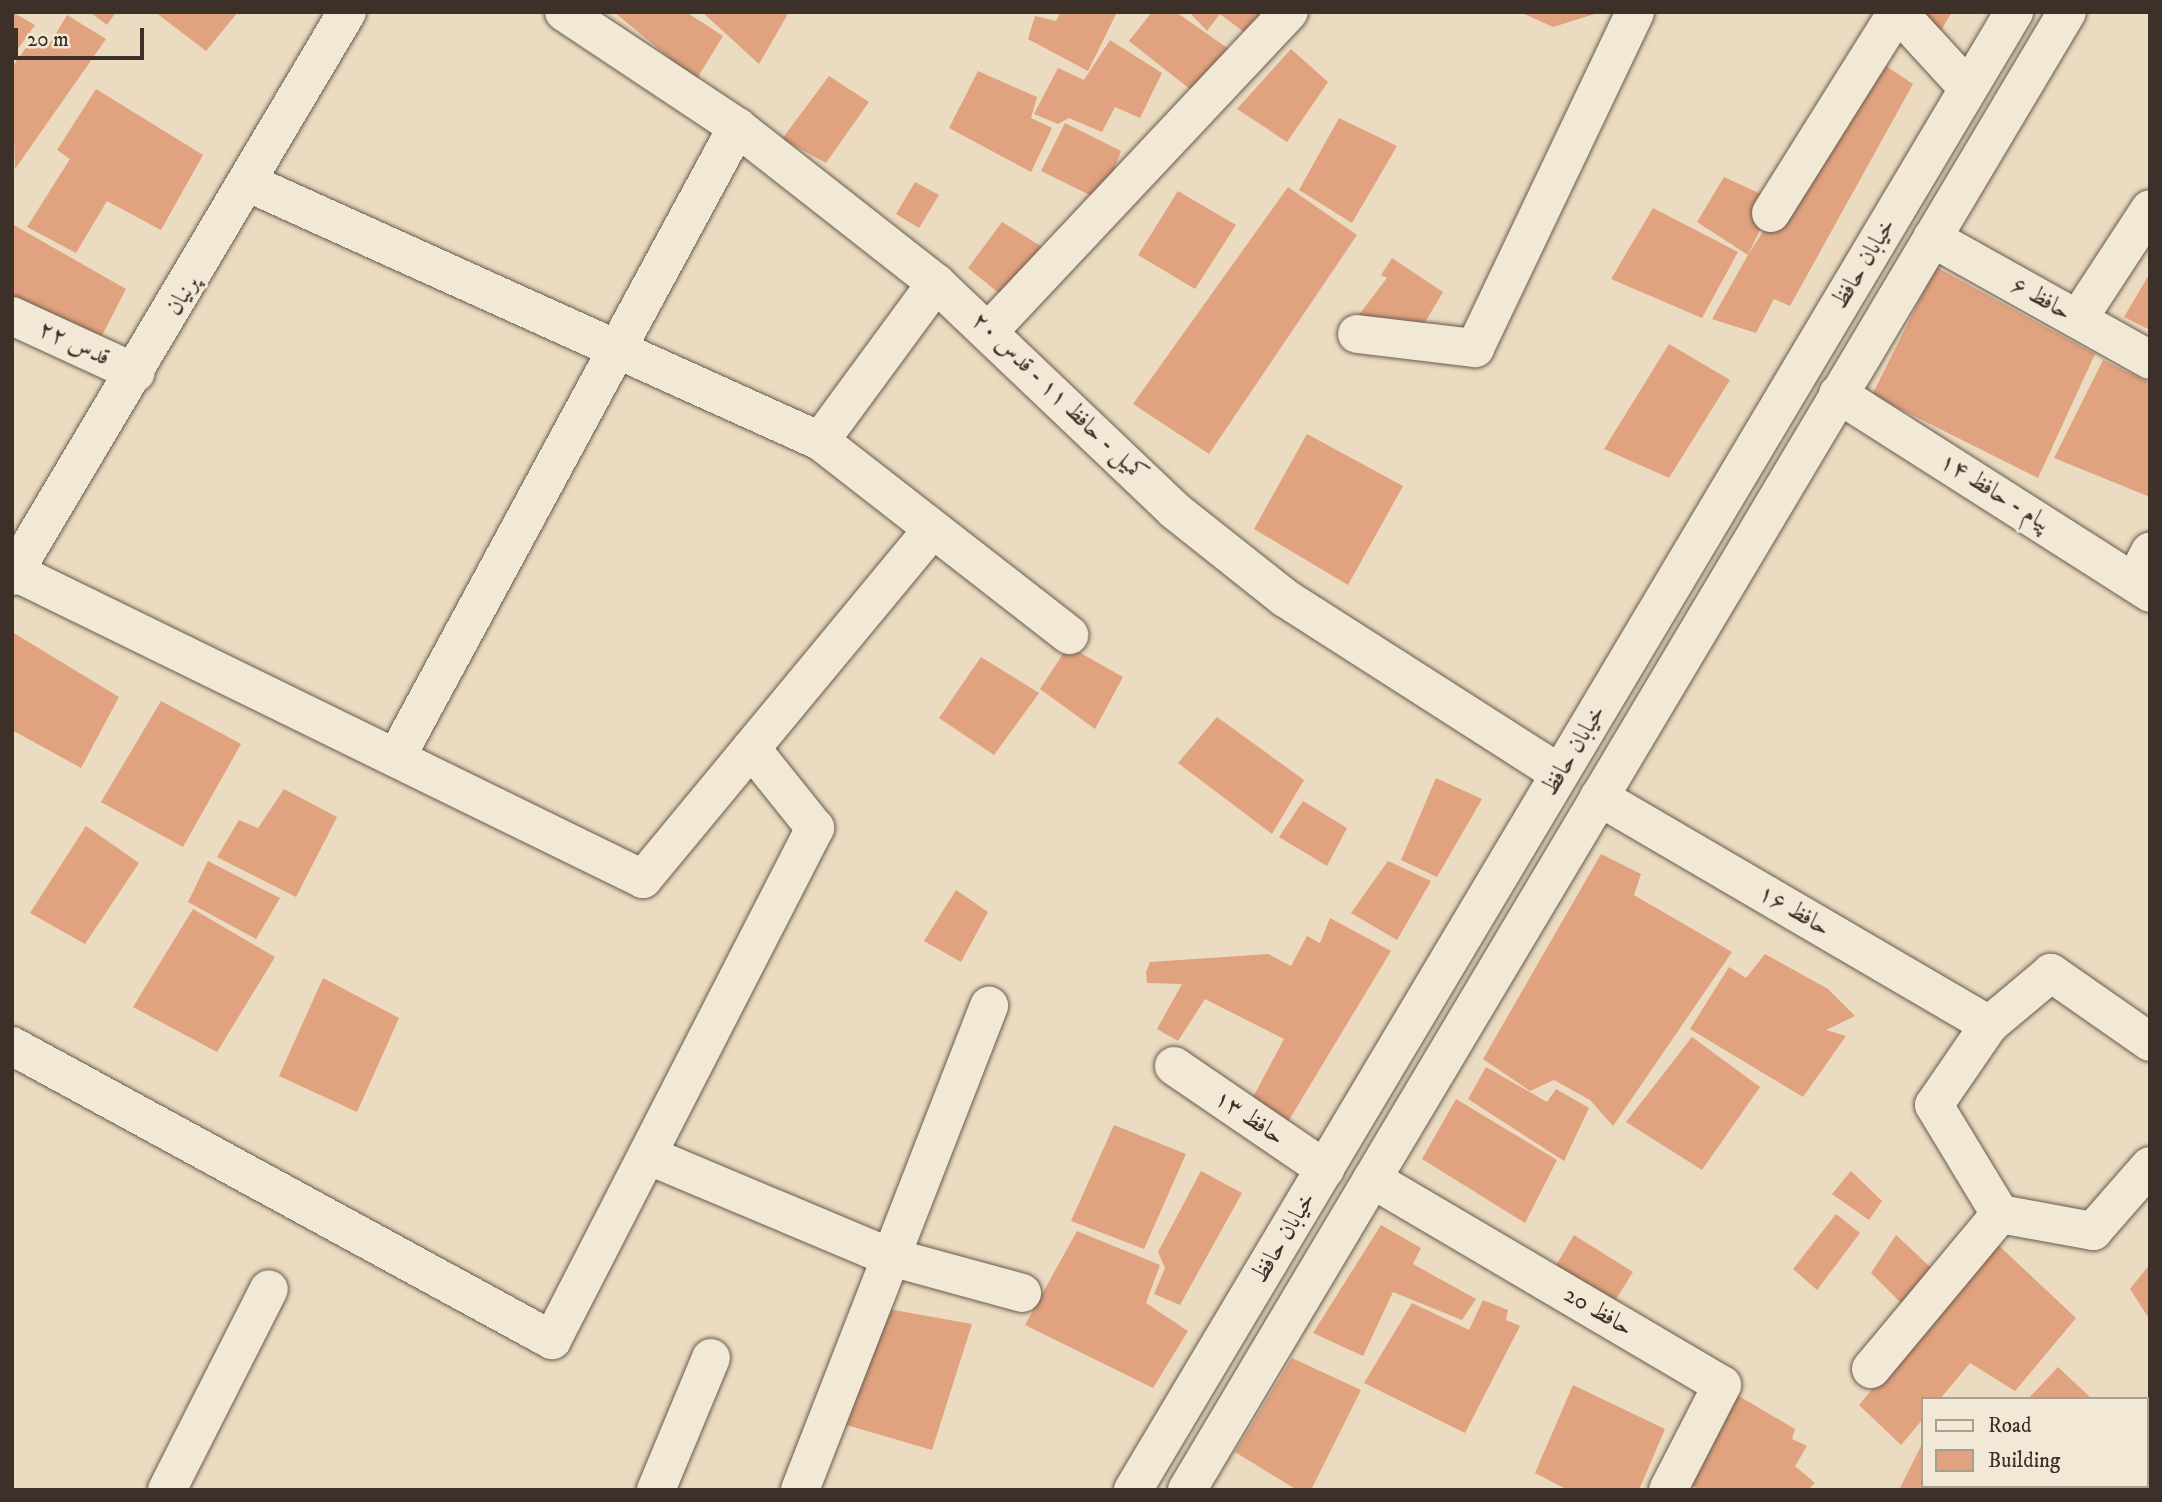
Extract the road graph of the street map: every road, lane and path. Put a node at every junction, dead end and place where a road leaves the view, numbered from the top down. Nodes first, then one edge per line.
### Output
1 (347, 12) edge
2 (564, 12) edge
3 (1289, 12) edge
4 (1635, 12) edge
5 (1897, 12) edge
6 (2014, 12) edge
7 (2067, 12) edge
8 (1968, 88) junction
9 (737, 127) junction
10 (251, 184) junction
11 (2150, 209) edge
12 (1771, 213) dead end
13 (1932, 238) junction
14 (936, 283) junction
15 (12, 316) edge
16 (2078, 319) junction
17 (991, 329) junction
18 (1357, 334) dead end
19 (616, 349) junction
20 (2150, 359) edge
21 (136, 373) junction
22 (1838, 394) junction
23 (820, 441) junction
24 (930, 532) junction
25 (14, 574) edge
26 (2145, 575) edge
27 (1069, 635) dead end
28 (751, 748) junction
29 (398, 754) junction
30 (1560, 774) junction
31 (1599, 797) junction
32 (989, 1006) dead end
33 (1989, 1024) junction
34 (2150, 1042) edge
35 (12, 1046) edge
36 (1174, 1066) dead end
37 (647, 1155) junction
38 (2150, 1166) edge
39 (1325, 1170) junction
40 (1372, 1179) junction
41 (2000, 1214) junction
42 (887, 1256) junction
43 (269, 1289) dead end
44 (1022, 1293) dead end
45 (711, 1359) dead end
46 (1871, 1369) dead end
47 (667, 1486) edge
48 (1190, 1489) edge
49 (167, 1490) edge
50 (800, 1490) edge
51 (1133, 1490) edge
52 (1668, 1490) edge

1 - 10 street, پرنیان
2 - 9 street, کمیل - حافظ ۱۱ - قدس ۲۰
3 - 17 street
4 - 18 street
5 - 8 street
5 - 12 street
6 - 8 street, خیابان حافظ
7 - 13 street, خیابان حافظ
8 - 30 street, خیابان حافظ
9 - 14 street, کمیل - حافظ ۱۱ - قدس ۲۰
9 - 19 street
10 - 19 street
10 - 21 street, پرنیان
11 - 16 street
13 - 16 street, حافظ ۶
13 - 22 street, خیابان حافظ
14 - 17 street, کمیل - حافظ ۱۱ - قدس ۲۰
14 - 23 street
15 - 21 street, قدس ۲۲
16 - 20 street, حافظ ۶
17 - 30 street, کمیل - حافظ ۱۱ - قدس ۲۰
19 - 23 street
19 - 29 street
21 - 25 street, پرنیان
22 - 26 street, پیام - حافظ ۱۴
22 - 31 street, خیابان حافظ
23 - 24 street
24 - 27 street
24 - 28 street
25 - 29 street
28 - 29 street
28 - 37 street
30 - 39 street, خیابان حافظ
31 - 33 street, حافظ ۱۶
31 - 40 street, خیابان حافظ
32 - 42 street
33 - 34 street
33 - 41 street
35 - 37 street
36 - 39 street, حافظ ۱۳
37 - 42 street
38 - 41 street
39 - 51 street, خیابان حافظ
40 - 48 street, خیابان حافظ
40 - 52 street, حافظ 20
41 - 46 street
42 - 44 street
42 - 50 street
43 - 49 street
45 - 47 street

